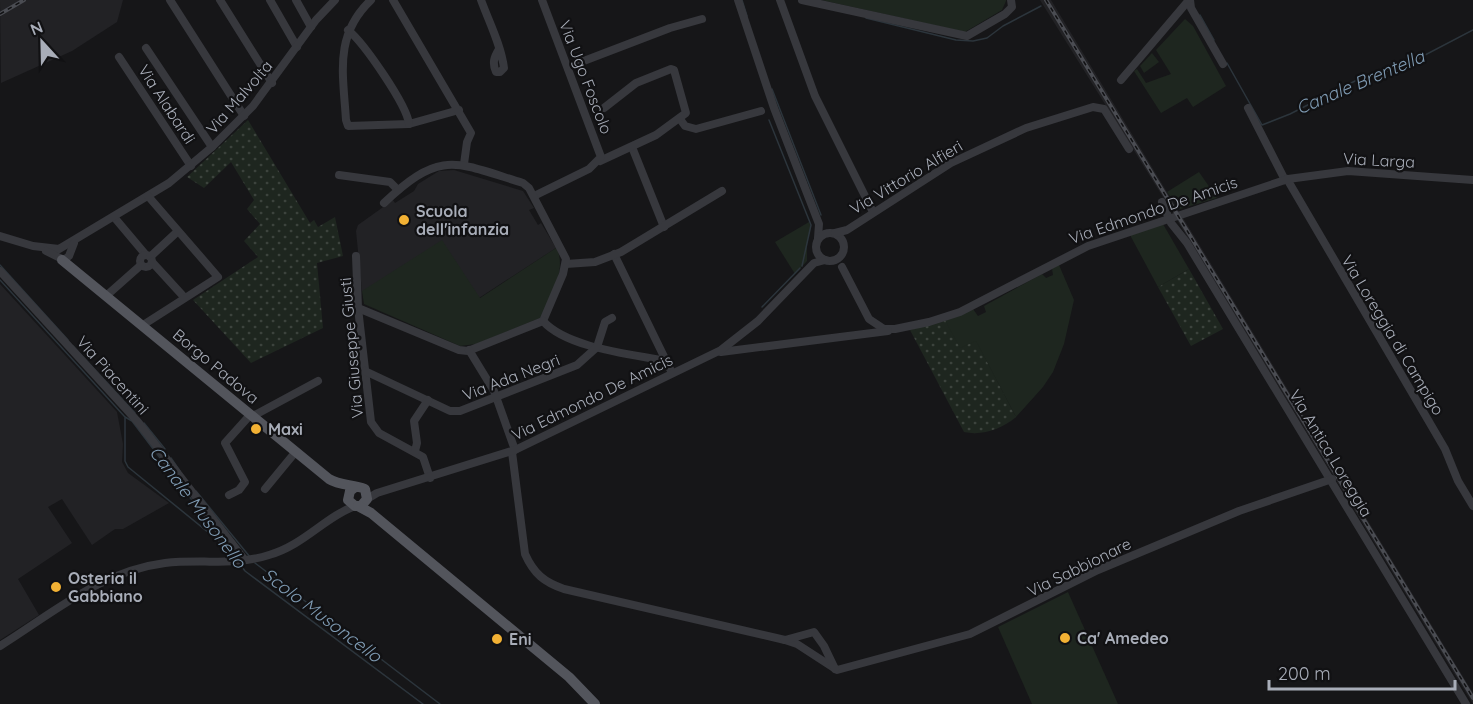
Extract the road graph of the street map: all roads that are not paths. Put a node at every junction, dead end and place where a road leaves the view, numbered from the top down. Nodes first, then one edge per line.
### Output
1 (170, 0) edge
2 (220, 0) edge
3 (270, 0) edge
4 (296, 0) edge
5 (335, 0) edge
6 (371, 0) edge
7 (393, 0) edge
8 (481, 0) edge
9 (542, 0) edge
10 (738, 0) edge
11 (780, 0) edge
12 (802, 0) edge
13 (1011, 0) edge
14 (1189, 0) edge
15 (702, 19) dead end
16 (311, 27) junction
17 (348, 30) junction
18 (297, 47) junction
19 (146, 48) dead end
20 (499, 49) dead end
21 (119, 57) dead end
22 (1223, 64) dead end
23 (568, 67) junction
24 (1121, 80) dead end
25 (272, 83) junction
26 (604, 108) dead end
27 (1248, 108) dead end
28 (459, 110) junction
29 (761, 111) dead end
30 (244, 116) junction
31 (680, 120) junction
32 (409, 124) junction
33 (212, 147) junction
34 (632, 147) junction
35 (1129, 149) dead end
36 (600, 161) junction
37 (464, 164) junction
38 (191, 166) junction
39 (339, 175) dead end
40 (1286, 179) junction
41 (1473, 180) edge
42 (398, 190) junction
43 (722, 190) dead end
44 (148, 196) junction
45 (534, 196) junction
46 (1162, 202) dead end
47 (384, 203) dead end
48 (873, 212) junction
49 (114, 217) junction
50 (1169, 218) junction
51 (819, 224) junction
52 (663, 225) junction
53 (847, 230) junction
54 (177, 232) junction
55 (833, 233) junction
56 (0, 236) edge
57 (818, 238) junction
58 (843, 242) junction
59 (815, 250) junction
60 (63, 254) junction
61 (614, 254) junction
62 (841, 255) junction
63 (356, 256) dead end
64 (149, 258) junction
65 (827, 261) junction
66 (814, 263) junction
67 (566, 264) junction
68 (842, 267) junction
69 (0, 271) edge
70 (106, 296) junction
71 (184, 297) junction
72 (858, 298) junction
73 (358, 308) junction
74 (612, 318) dead end
75 (868, 318) junction
76 (543, 321) junction
77 (143, 325) junction
78 (898, 329) junction
79 (743, 334) junction
80 (859, 334) junction
81 (755, 346) junction
82 (597, 347) junction
83 (469, 350) junction
84 (710, 355) junction
85 (666, 361) junction
86 (365, 371) junction
87 (672, 373) junction
88 (318, 381) dead end
89 (496, 398) junction
90 (428, 400) junction
91 (252, 415) junction
92 (415, 451) junction
93 (513, 451) junction
94 (293, 455) dead end
95 (430, 478) junction
96 (1332, 479) junction
97 (339, 484) junction
98 (359, 487) junction
99 (266, 489) dead end
100 (382, 492) junction
101 (229, 495) dead end
102 (357, 501) junction
103 (1473, 506) edge
104 (247, 559) junction
105 (785, 640) junction
106 (0, 646) edge
107 (835, 669) junction
108 (595, 704) edge
109 (1466, 704) edge

1 - 30 street
2 - 25 street
3 - 18 street
4 - 16 street
5 - 16 street, Via Malvolta
6 - 17 street
7 - 28 street
8 - 20 street
9 - 23 street, Via Ugo Foscolo
10 - 51 street
11 - 48 street
12 - 13 street
14 - 22 street
14 - 24 street
15 - 23 street
16 - 18 street, Via Malvolta
17 - 32 street
17 - 32 street
18 - 25 street, Via Malvolta
19 - 33 street
21 - 38 street, Via Alabardi
23 - 36 street, Via Ugo Foscolo
25 - 30 street, Via Malvolta
26 - 31 street
27 - 40 street, Via Loreggia di Campigo
28 - 32 street
28 - 37 street
29 - 31 street
30 - 33 street, Via Malvolta
31 - 34 street
33 - 38 street, Via Malvolta
34 - 36 street
34 - 52 street
35 - 48 street, Via Vittorio Alfieri
36 - 45 street, Via Ugo Foscolo
37 - 42 street
37 - 45 street
38 - 44 street, Via Malvolta
39 - 42 street
40 - 41 street, Via Larga
40 - 50 street, Via Edmondo De Amicis
40 - 103 street, Via Loreggia di Campigo
42 - 47 street
43 - 52 street
44 - 49 street, Via Malvolta
44 - 54 street
45 - 67 street
46 - 50 street
48 - 53 street, Via Vittorio Alfieri
49 - 60 street, Via Malvolta
49 - 64 street
50 - 78 street, Via Edmondo De Amicis
50 - 96 street, Via Antica Loreggia
51 - 55 street
51 - 57 street
52 - 61 street
53 - 55 street, Via Vittorio Alfieri
53 - 58 street, Via Vittorio Alfieri
54 - 64 street
54 - 71 street
55 - 57 street
55 - 58 street
56 - 60 street, Borgo Padova
57 - 59 street
58 - 62 street
59 - 65 street
59 - 66 street
60 - 70 main road, Borgo Padova
61 - 67 street
61 - 85 street
62 - 65 street
62 - 68 street
63 - 73 street, Via Giuseppe Giusti
64 - 70 street
64 - 71 street
65 - 66 street
65 - 68 street
66 - 79 street
67 - 76 street
68 - 72 street
69 - 104 street, Via Piacentini
70 - 77 main road, Borgo Padova
71 - 77 street
72 - 75 street
72 - 78 street
73 - 83 street
73 - 86 street, Via Giuseppe Giusti
74 - 82 street
75 - 78 street
75 - 80 street
76 - 82 street
76 - 83 street
77 - 91 main road, Borgo Padova
78 - 80 street, Via Edmondo De Amicis
79 - 81 street
79 - 84 street, Via Edmondo De Amicis
80 - 81 street, Via Edmondo De Amicis
81 - 84 street, Via Edmondo De Amicis
82 - 85 street
82 - 89 street, Via Ada Negri
83 - 89 street
84 - 87 street, Via Edmondo De Amicis
85 - 87 street
86 - 90 street, Via Ada Negri
86 - 92 street, Via Giuseppe Giusti
87 - 93 street, Via Edmondo De Amicis
88 - 91 street
89 - 90 street, Via Ada Negri
89 - 93 street
90 - 92 street
91 - 97 main road, Borgo Padova
91 - 101 street
92 - 95 street
93 - 95 street, Via Edmondo De Amicis
93 - 105 street
94 - 99 street
95 - 100 street, Via Edmondo De Amicis
96 - 107 street, Via Sabbionare
96 - 109 street, Via Antica Loreggia
97 - 98 main road, Borgo Padova
97 - 102 main road, Borgo Padova
98 - 100 street, Via Edmondo De Amicis
98 - 102 main road
98 - 102 main road
100 - 102 street, Via Edmondo De Amicis
102 - 104 street, Via Edmondo De Amicis
102 - 108 main road, Borgo Padova
104 - 106 street
105 - 107 street
105 - 107 street

